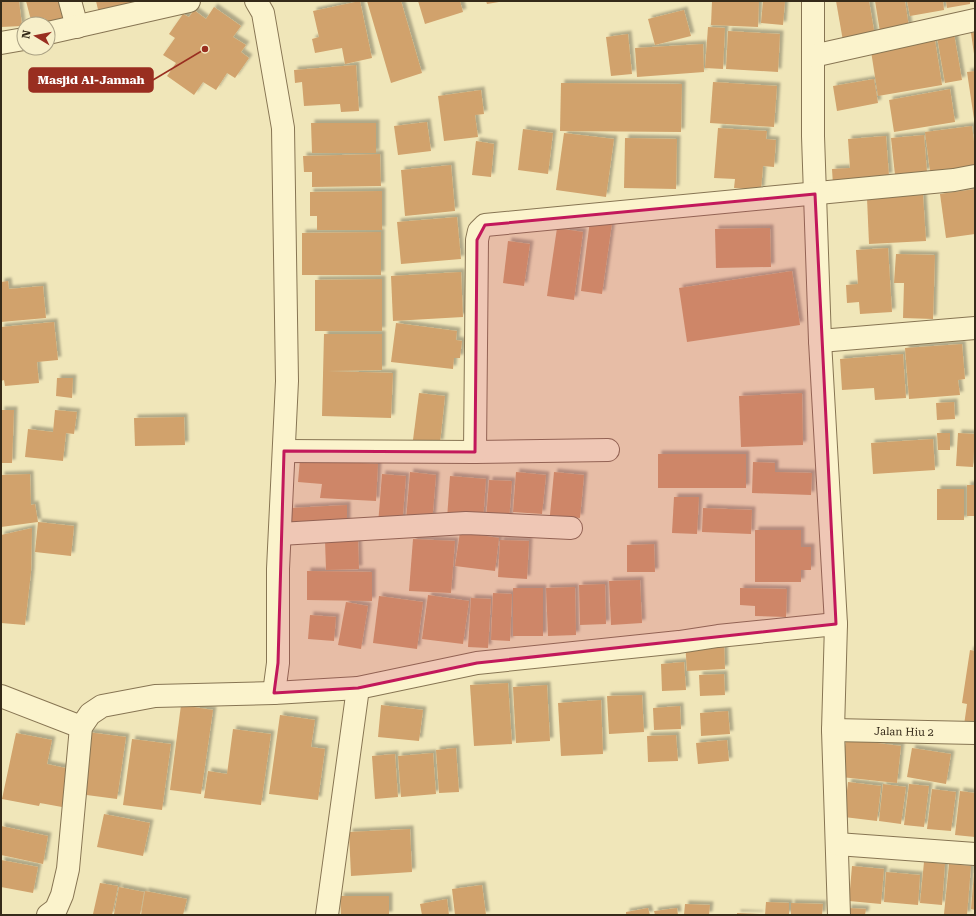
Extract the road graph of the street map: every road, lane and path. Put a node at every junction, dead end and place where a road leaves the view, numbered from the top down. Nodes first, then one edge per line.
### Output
1 (70, 1) edge
2 (189, 1) edge
3 (256, 1) edge
4 (813, 1) edge
5 (975, 20) edge
6 (77, 27) junction
7 (56, 31) edge
8 (16, 40) edge
9 (1, 43) edge
10 (813, 56) junction
11 (975, 176) edge
12 (815, 194) junction
13 (975, 328) edge
14 (820, 341) junction
15 (608, 450) dead end
16 (284, 451) junction
17 (474, 452) junction
18 (571, 528) dead end
19 (280, 534) junction
20 (836, 624) junction
21 (358, 688) junction
22 (274, 693) junction
23 (1, 696) edge
24 (81, 727) junction
25 (833, 730) junction
26 (975, 733) edge
27 (837, 844) junction
28 (975, 854) edge
29 (48, 915) edge
30 (327, 915) edge
31 (839, 915) edge

1 - 6 street
2 - 6 street
3 - 16 street
4 - 10 street
5 - 10 street
6 - 7 street
8 - 9 street
10 - 12 street
11 - 12 street
12 - 14 street
12 - 17 street
13 - 14 street
14 - 20 street
15 - 17 street
16 - 17 street
16 - 19 street
18 - 19 street
19 - 22 street
20 - 21 street
20 - 25 street
21 - 22 street
21 - 30 street
22 - 24 street
23 - 24 street
24 - 29 street
25 - 26 street, Jalan Hiu 2
25 - 27 street
27 - 28 street
27 - 31 street

